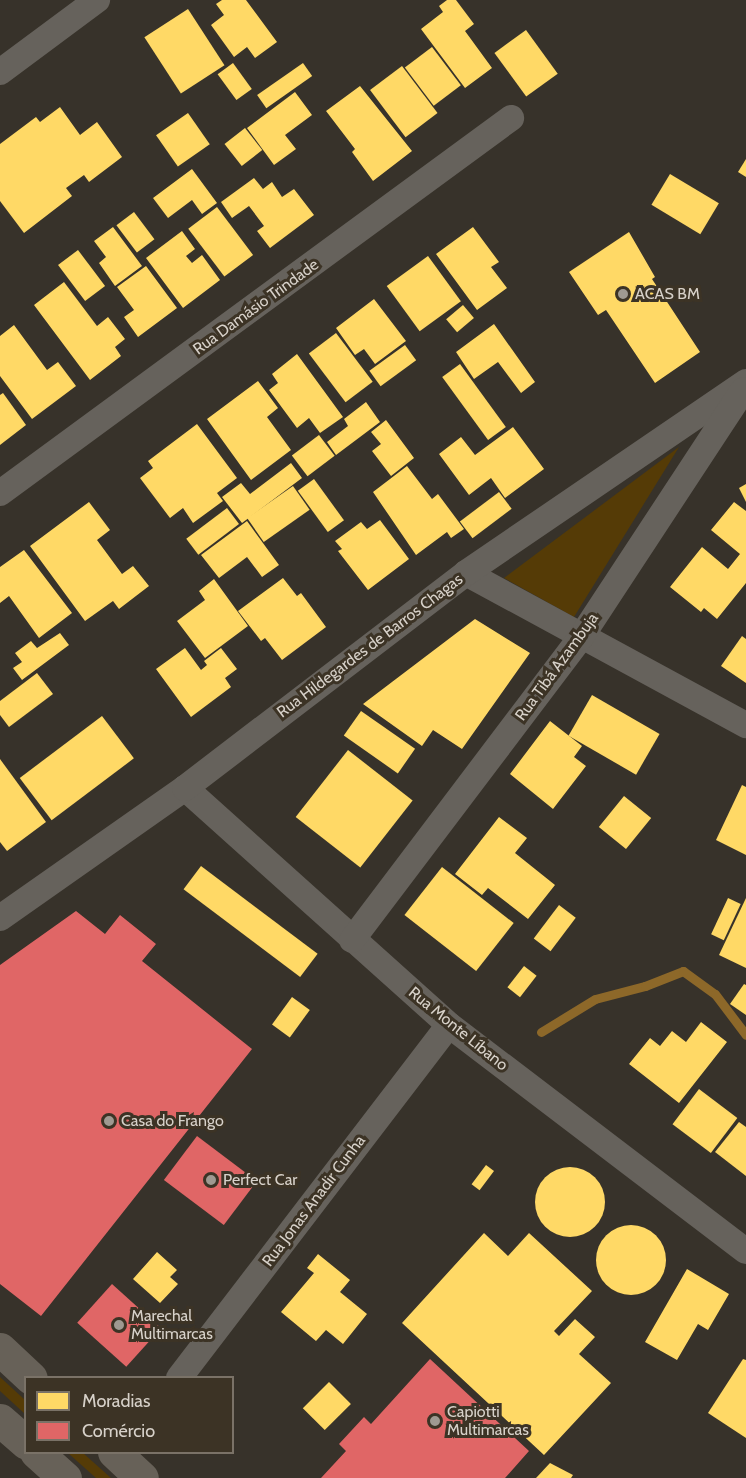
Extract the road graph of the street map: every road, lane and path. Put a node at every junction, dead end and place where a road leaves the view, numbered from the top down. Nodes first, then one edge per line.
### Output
1 (97, 0) edge
2 (0, 72) edge
3 (511, 118) dead end
4 (746, 383) edge
5 (0, 493) edge
6 (466, 573) junction
7 (581, 637) junction
8 (746, 725) edge
9 (185, 788) junction
10 (0, 918) edge
11 (352, 940) junction
12 (449, 1025) junction
13 (746, 1251) edge
14 (0, 1349) edge
15 (30, 1376) edge
16 (180, 1376) edge
17 (0, 1420) edge
18 (24, 1441) edge
19 (38, 1454) edge
20 (118, 1454) edge
21 (65, 1478) edge
22 (142, 1478) edge

1 - 2 street
3 - 5 street, Rua Damásio Trindade
4 - 6 street, Rua Hildegardes de Barros Chagas
4 - 7 street, Rua Tibá Azambuja
6 - 7 street
6 - 9 street, Rua Hildegardes de Barros Chagas
7 - 8 street
7 - 11 street, Rua Tibá Azambuja
9 - 10 street, Rua Hildegardes de Barros Chagas
9 - 11 street, Rua Monte Líbano
11 - 12 street, Rua Monte Líbano
12 - 13 street, Rua Monte Líbano
12 - 16 street, Rua Jonas Anadir Cunha
14 - 15 main road
17 - 18 main road
19 - 21 main road
20 - 22 main road

